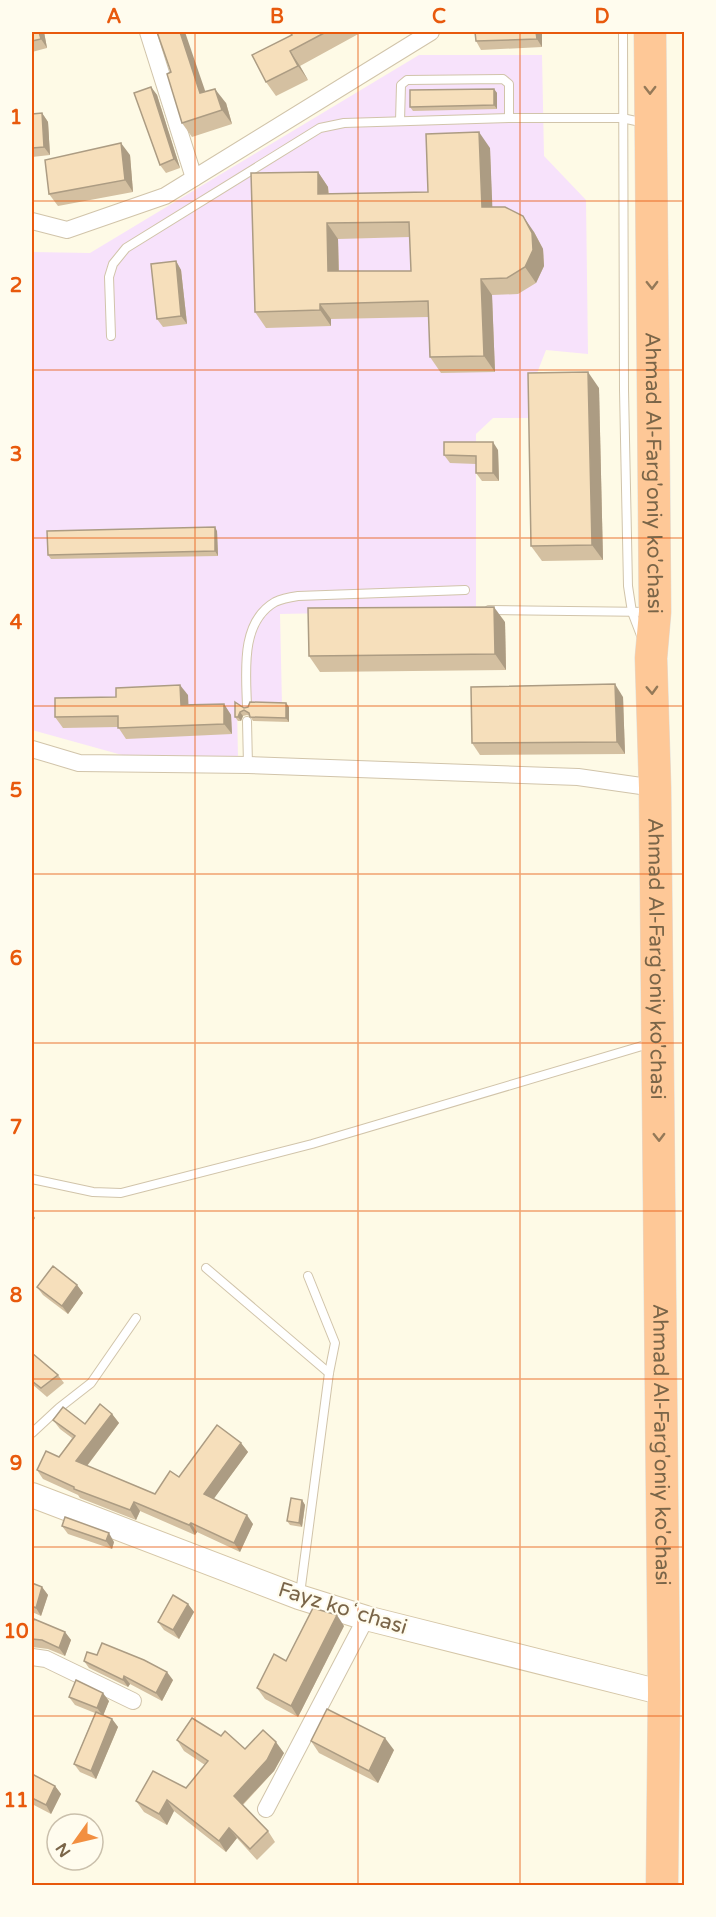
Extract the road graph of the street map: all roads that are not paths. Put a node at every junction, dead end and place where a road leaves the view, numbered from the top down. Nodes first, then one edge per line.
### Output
1 (148, 32) edge
2 (431, 32) edge
3 (623, 32) edge
4 (650, 32) edge
5 (509, 118) junction
6 (400, 121) junction
7 (636, 121) junction
8 (194, 178) junction
9 (32, 221) edge
10 (111, 336) dead end
11 (465, 590) dead end
12 (489, 610) edge
13 (644, 612) junction
14 (247, 706) edge
15 (247, 721) edge
16 (32, 749) edge
17 (248, 765) junction
18 (655, 788) junction
19 (658, 1041) junction
20 (32, 1179) edge
21 (206, 1268) dead end
22 (308, 1276) dead end
23 (136, 1318) dead end
24 (329, 1373) junction
25 (32, 1433) edge
26 (32, 1495) edge
27 (299, 1597) junction
28 (366, 1618) junction
29 (32, 1658) edge
30 (664, 1693) junction
31 (133, 1701) dead end
32 (266, 1809) dead end
33 (662, 1886) edge

1 - 8 street
2 - 8 street
3 - 7 lane
4 -> 7 highway, Ahmad Al-Farg'oniy ko'chasi
5 - 6 lane
5 - 6 lane
5 - 7 lane
6 - 10 lane
7 - 13 highway, Ahmad Al-Farg'oniy ko'chasi
8 - 9 street
11 - 14 lane
12 - 13 lane
13 -> 18 highway, Ahmad Al-Farg'oniy ko'chasi
15 - 17 lane
16 - 17 street
17 - 18 street
18 - 19 highway, Ahmad Al-Farg'oniy ko'chasi
19 - 20 lane
19 -> 30 highway, Ahmad Al-Farg'oniy ko'chasi
21 - 24 lane
22 - 24 lane
23 - 25 lane
24 - 27 lane
26 - 27 street, Fayz koʻchasi
27 - 28 street, Fayz koʻchasi
28 - 30 street, Fayz koʻchasi
28 - 32 street
29 - 31 street
30 - 33 highway, Ahmad Al-Farg'oniy ko'chasi

